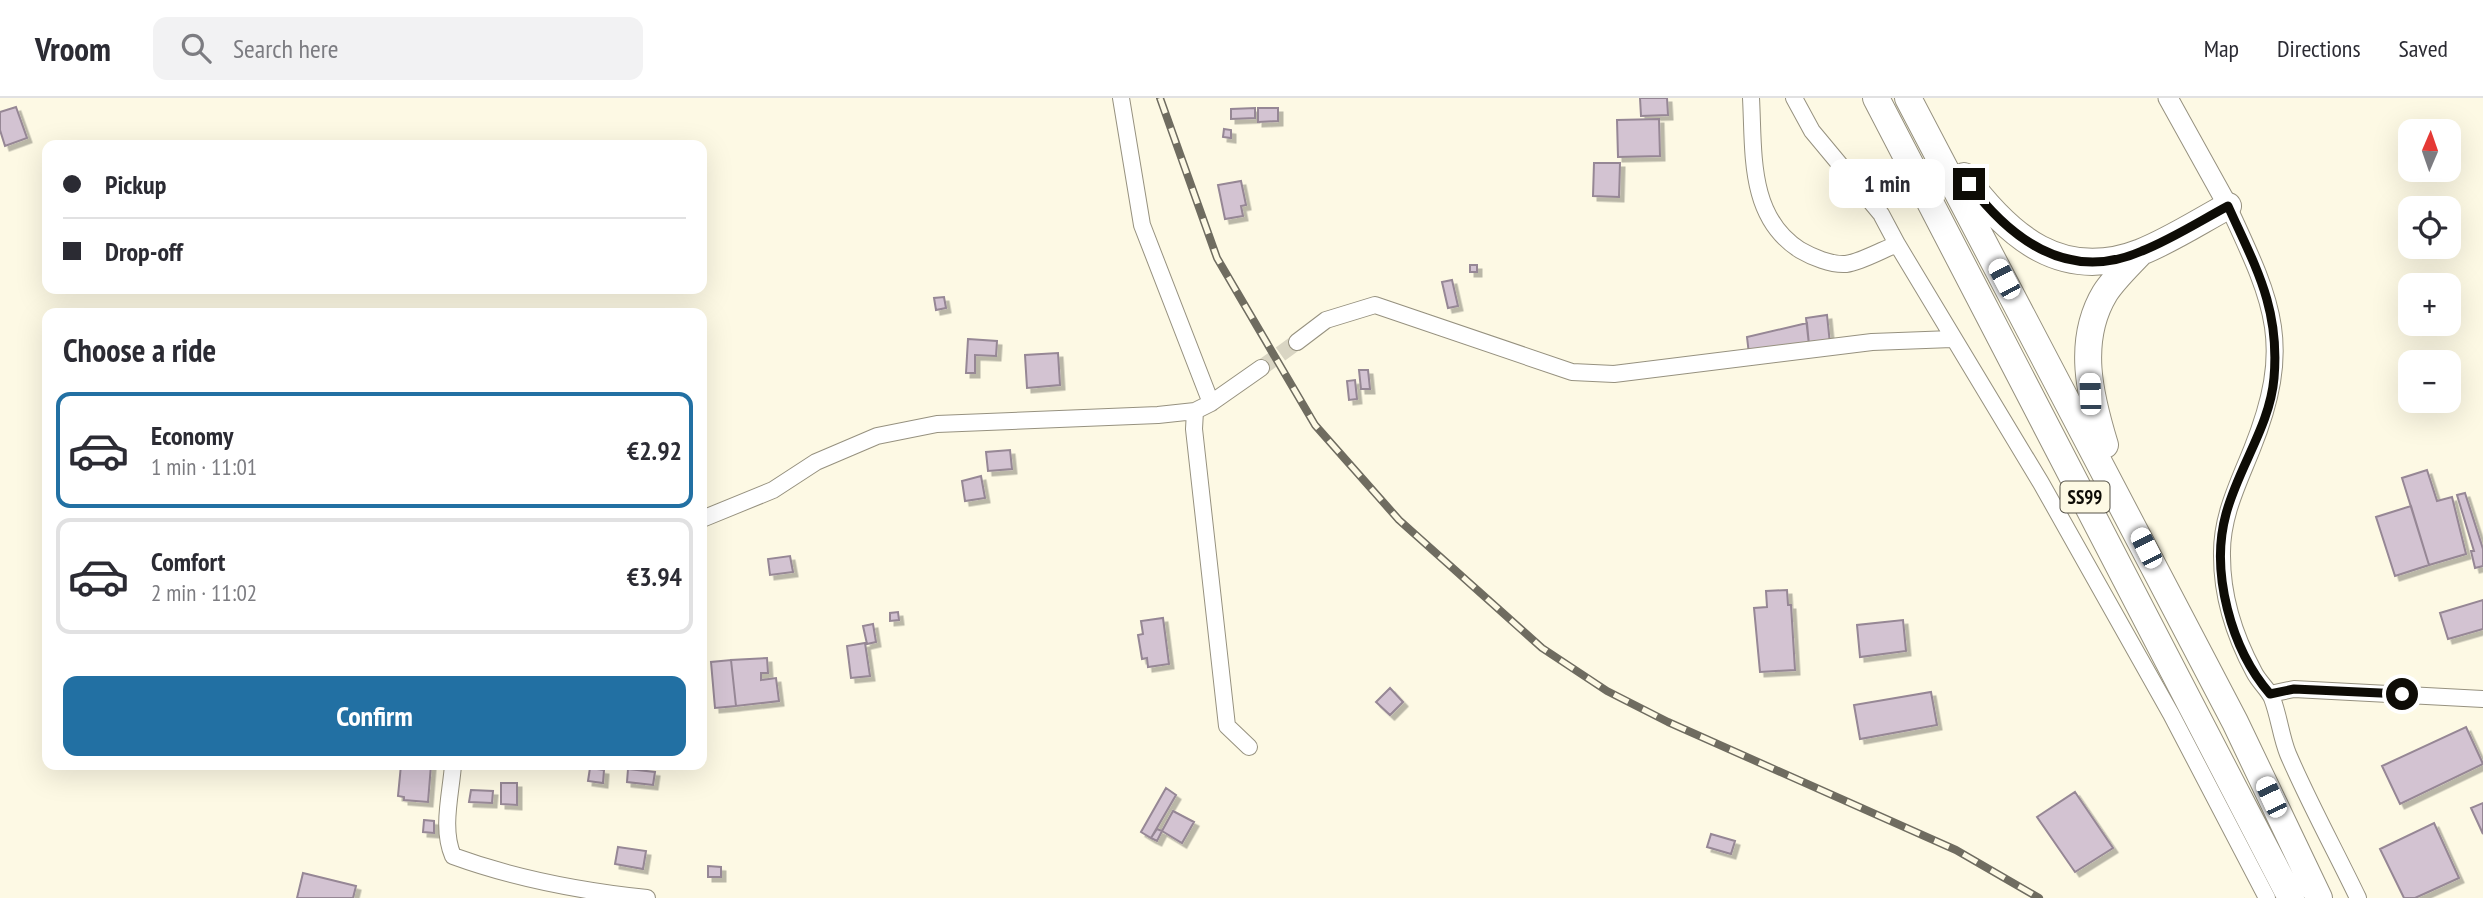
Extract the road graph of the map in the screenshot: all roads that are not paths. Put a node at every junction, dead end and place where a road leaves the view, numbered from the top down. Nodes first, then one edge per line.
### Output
1 (1121, 98) edge
2 (1751, 98) edge
3 (1794, 98) edge
4 (1876, 98) edge
5 (2168, 98) edge
6 (1911, 103) edge
7 (2228, 206) junction
8 (1896, 244) junction
9 (2141, 252) junction
10 (1952, 340) junction
11 (1297, 342) tunnel mouth
12 (1261, 368) tunnel mouth
13 (1212, 403) junction
14 (1195, 411) junction
15 (2120, 498) junction
16 (707, 517) edge
17 (2270, 694) junction
18 (2483, 699) edge
19 (1249, 747) dead end
20 (453, 770) edge
21 (647, 898) edge
22 (2267, 898) edge
23 (2291, 898) edge
24 (2319, 898) edge
25 (2358, 898) edge

1 - 13 street
2 - 8 street
3 - 8 street
4 - 23 highway, SS99
5 - 7 street
6 - 9 highway
6 - 15 highway, SS99
7 - 9 highway
7 - 17 street
8 - 10 street
9 - 15 highway
10 - 11 street
10 - 22 street
12 - 13 street
13 - 14 street
14 - 16 street
14 - 19 street
15 - 24 highway, SS99
17 - 18 street
17 - 25 street
20 - 21 street

